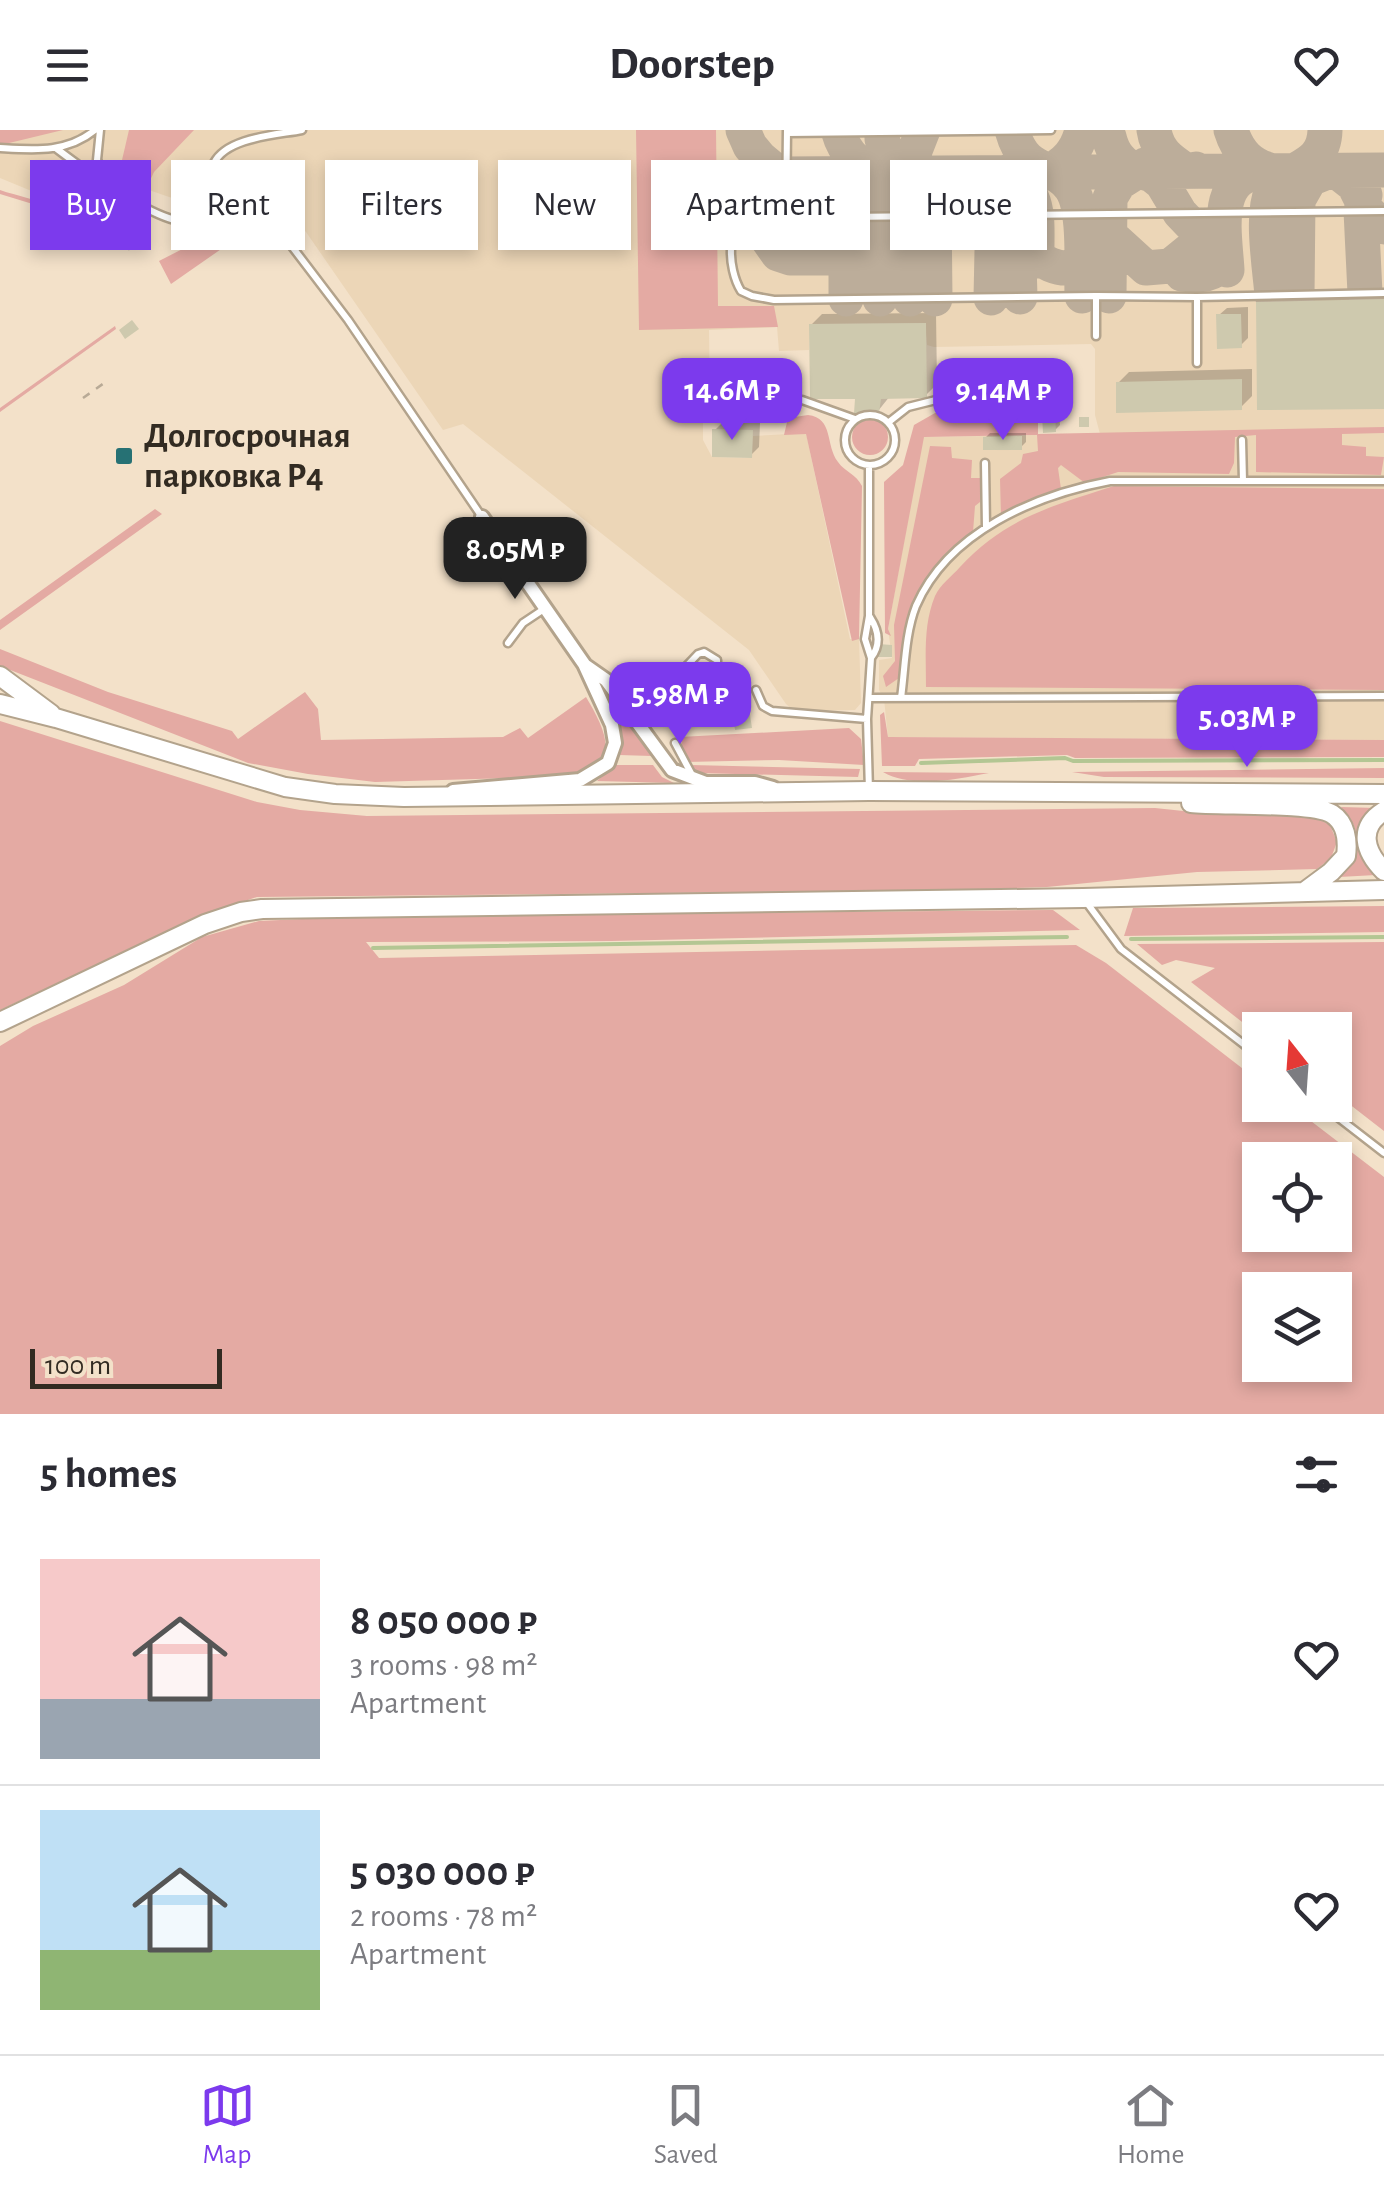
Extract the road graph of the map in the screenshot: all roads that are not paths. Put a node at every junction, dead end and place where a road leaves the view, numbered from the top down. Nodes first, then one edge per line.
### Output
1 (97, 130) edge
2 (302, 130) edge
3 (1051, 130) edge
4 (280, 132) edge
5 (787, 132) edge
6 (0, 148) edge
7 (56, 149) junction
8 (73, 160) edge
9 (97, 160) edge
10 (216, 160) edge
11 (787, 160) edge
12 (1384, 211) edge
13 (870, 217) edge
14 (295, 250) edge
15 (733, 250) edge
16 (1384, 293) edge
17 (1096, 296) junction
18 (1197, 297) junction
19 (1096, 336) dead end
20 (1197, 363) dead end
21 (940, 399) dead end
22 (802, 400) dead end
23 (855, 419) junction
24 (889, 422) junction
25 (1242, 440) dead end
26 (985, 463) dead end
27 (868, 465) junction
28 (1243, 480) junction
29 (1384, 481) edge
30 (482, 517) joint
31 (986, 527) junction
32 (545, 608) junction
33 (869, 616) junction
34 (508, 643) dead end
35 (871, 658) junction
36 (0, 676) edge
37 (605, 681) junction
38 (756, 690) dead end
39 (692, 694) junction
40 (658, 696) dead end
41 (1384, 696) edge
42 (868, 698) junction
43 (901, 698) junction
44 (0, 704) edge
45 (717, 706) dead end
46 (56, 718) junction
47 (666, 718) dead end
48 (867, 719) junction
49 (675, 743) dead end
50 (696, 780) junction
51 (869, 791) junction
52 (1111, 792) junction
53 (800, 794) junction
54 (1384, 794) edge
55 (435, 795) junction
56 (1384, 811) edge
57 (1384, 872) edge
58 (1384, 890) edge
59 (1304, 892) junction
60 (1083, 898) junction
61 (0, 1022) edge
62 (1242, 1043) edge
63 (1344, 1122) edge
64 (1384, 1153) edge

1 - 7 lane
1 - 9 lane
2 - 4 lane
3 - 5 lane
4 - 10 lane
5 - 11 lane
6 - 7 lane
7 - 8 lane
12 - 13 lane
14 - 30 lane
15 - 17 lane
16 - 18 lane
17 - 18 lane
17 - 19 lane
18 - 20 lane
21 - 24 lane
22 - 23 lane
23 - 24 lane
23 - 27 lane
24 - 27 lane
25 - 28 lane
26 - 31 lane
27 - 33 lane
28 - 29 lane
28 - 31 lane
30 - 32 street
31 - 43 lane
32 - 34 lane
32 - 37 street
33 - 35 lane
33 - 35 lane
35 - 42 lane
36 - 46 main road
37 - 50 street
37 - 55 street
38 - 48 lane
39 - 40 lane
39 - 45 lane
39 - 47 lane
41 - 43 lane
42 - 43 lane
42 - 48 lane
44 - 46 main road
46 - 55 main road
48 - 51 lane
49 - 50 lane
50 - 53 street
51 - 52 main road
51 - 53 main road
52 - 54 main road
52 - 59 main road
53 - 55 main road
56 - 57 main road
58 - 59 main road
59 - 60 main road
60 - 61 main road
60 - 62 lane
63 - 64 lane

